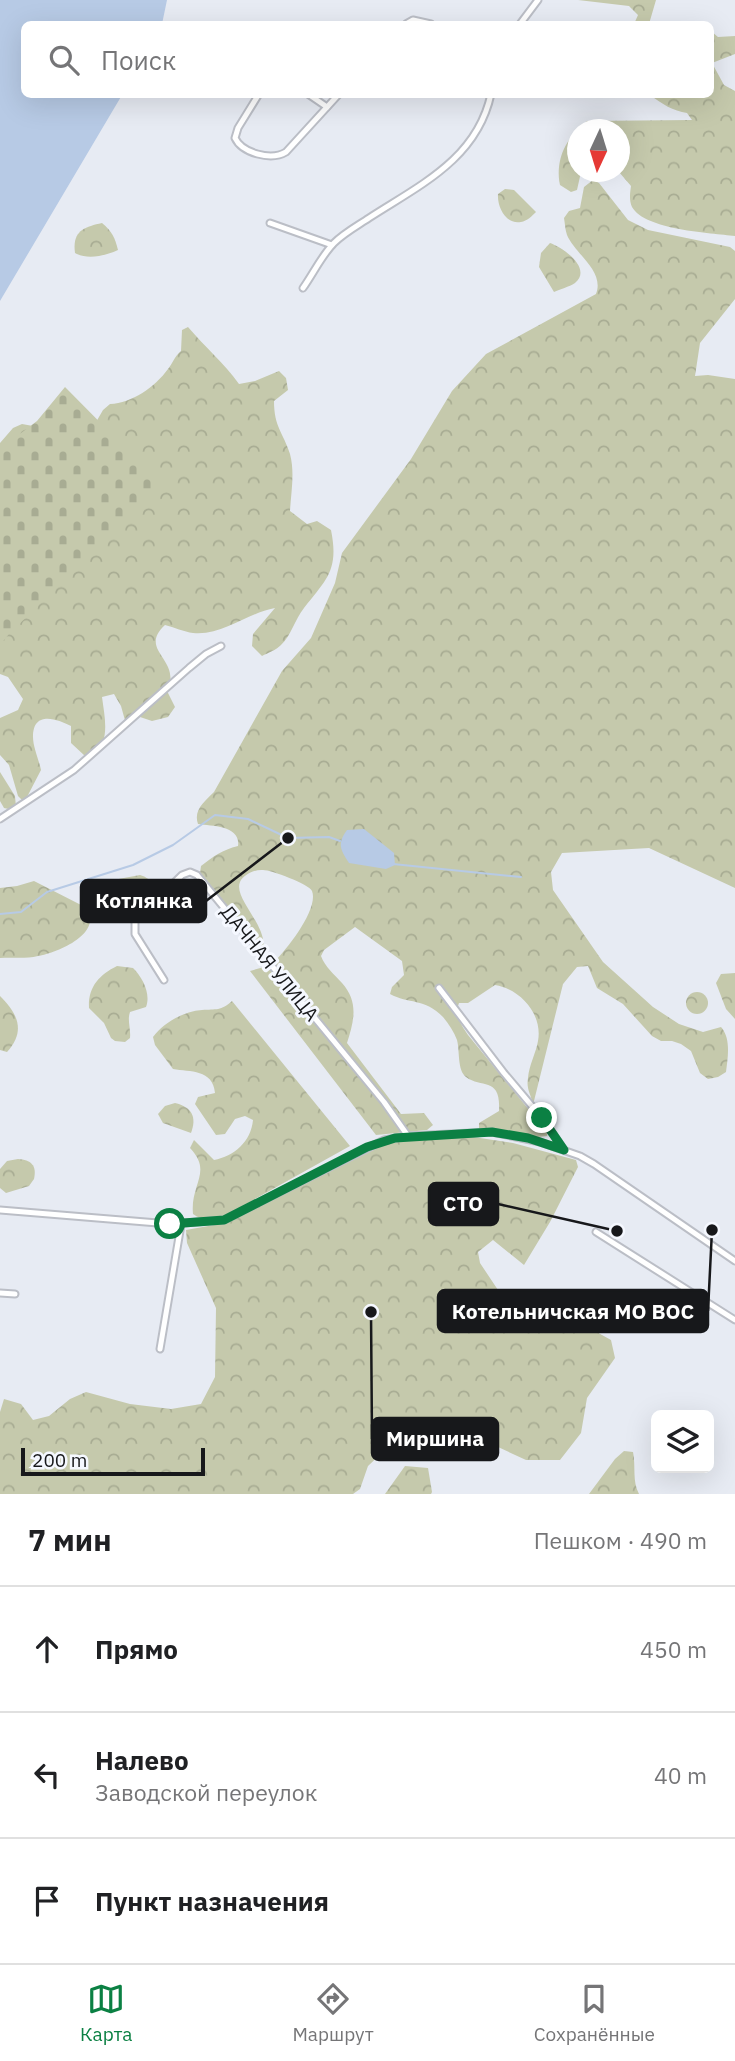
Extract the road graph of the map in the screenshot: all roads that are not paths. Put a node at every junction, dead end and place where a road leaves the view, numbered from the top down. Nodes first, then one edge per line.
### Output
1 (538, 0) edge
2 (522, 21) edge
3 (257, 98) edge
4 (313, 98) edge
5 (335, 98) edge
6 (490, 98) edge
7 (327, 107) junction
8 (270, 223) dead end
9 (332, 245) junction
10 (303, 288) dead end
11 (221, 646) dead end
12 (0, 820) edge
13 (164, 980) dead end
14 (439, 988) dead end
15 (408, 1136) junction
16 (564, 1150) junction
17 (0, 1210) edge
18 (181, 1225) junction
19 (596, 1232) dead end
20 (735, 1261) edge
21 (0, 1293) edge
22 (15, 1294) dead end
23 (735, 1320) edge
24 (160, 1349) dead end

1 - 2 street
3 - 7 street
4 - 7 street
5 - 7 street
6 - 9 street
8 - 9 street
9 - 10 street
11 - 12 street
13 - 15 street, ДАЧНАЯ УЛИЦА
14 - 16 street
15 - 16 street
15 - 18 street
16 - 20 street
17 - 18 street
18 - 24 street
19 - 23 street
21 - 22 street

